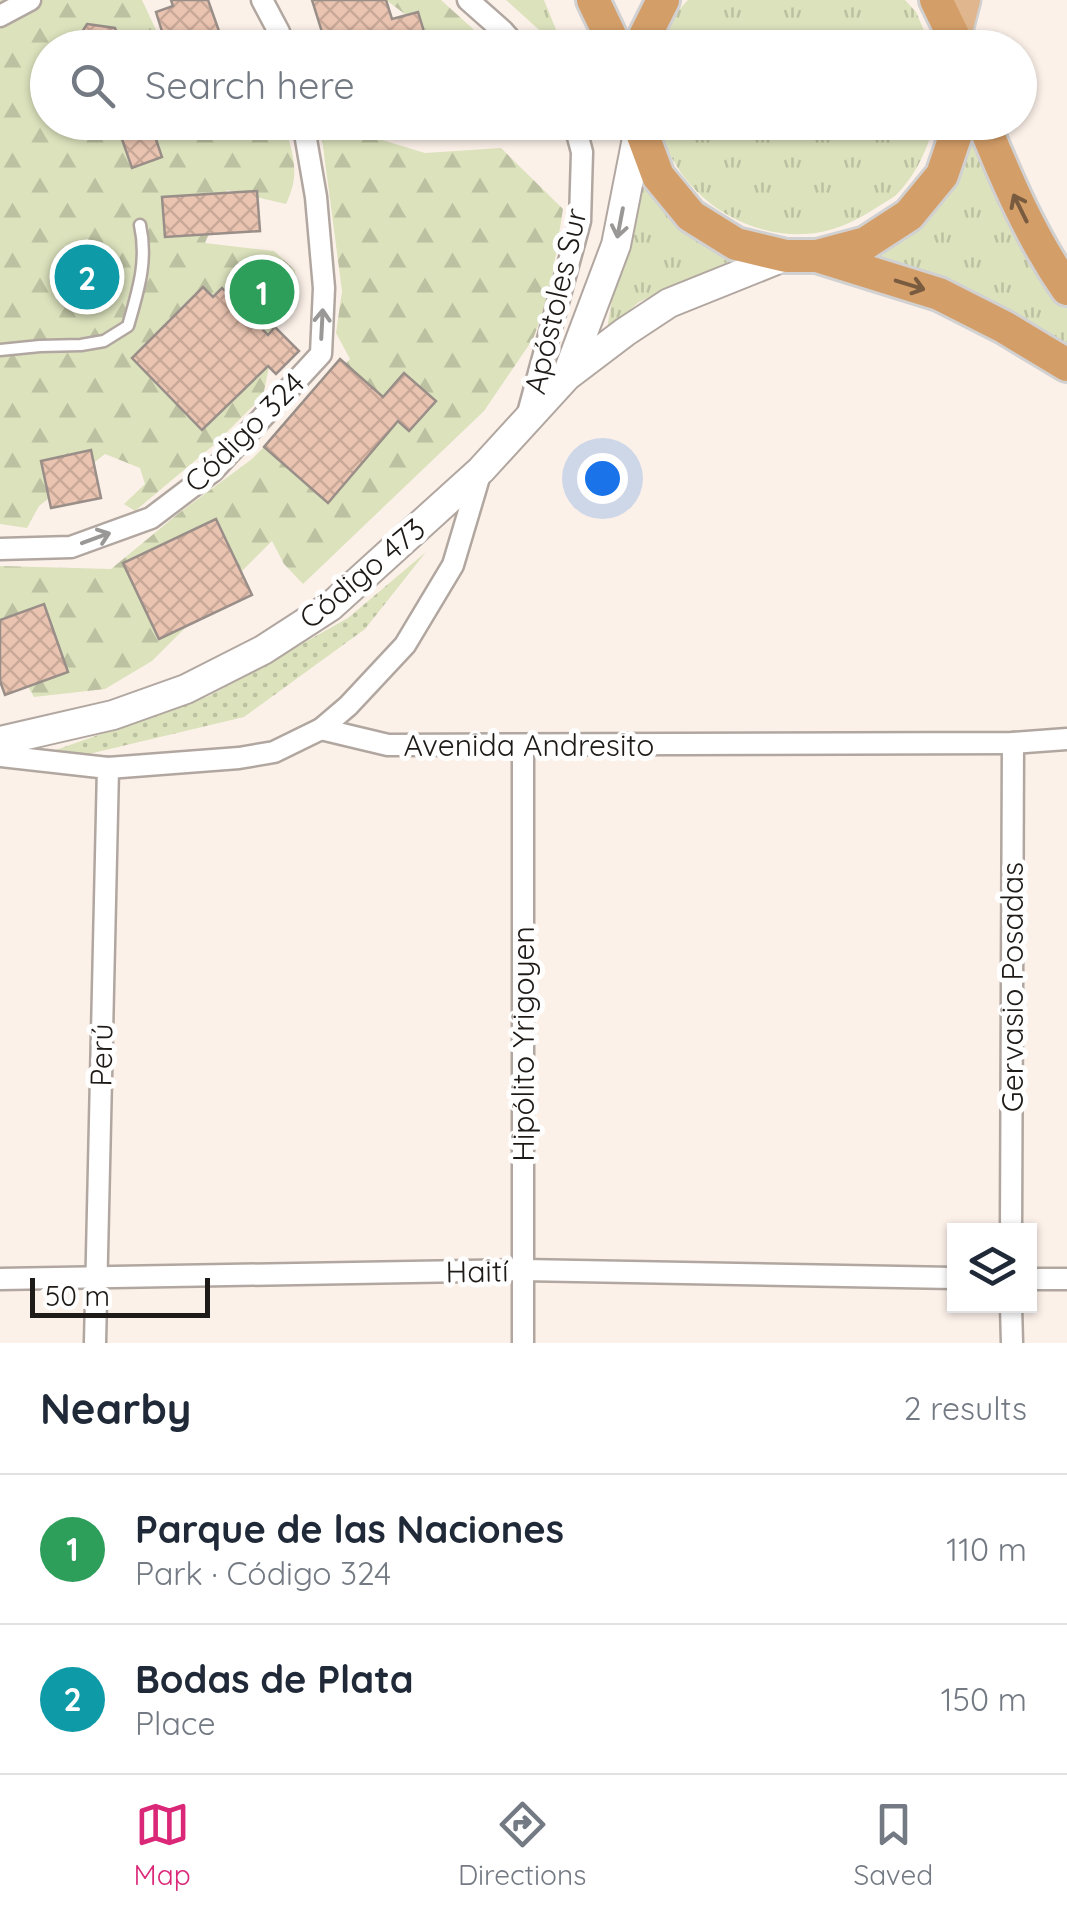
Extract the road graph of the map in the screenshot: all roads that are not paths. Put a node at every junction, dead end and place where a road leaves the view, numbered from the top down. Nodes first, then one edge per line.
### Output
1 (30, 0) edge
2 (262, 0) edge
3 (468, 0) edge
4 (593, 0) edge
5 (663, 0) edge
6 (936, 0) edge
7 (965, 0) edge
8 (0, 16) edge
9 (279, 30) edge
10 (502, 30) edge
11 (607, 30) edge
12 (648, 30) edge
13 (950, 30) edge
14 (959, 30) edge
15 (306, 140) edge
16 (579, 140) edge
17 (636, 140) edge
18 (645, 140) edge
19 (954, 140) edge
20 (990, 140) edge
21 (140, 225) dead end
22 (802, 256) junction
23 (1067, 289) edge
24 (0, 350) edge
25 (1067, 366) edge
26 (567, 376) junction
27 (526, 420) junction
28 (481, 470) junction
29 (0, 549) edge
30 (320, 729) junction
31 (1067, 739) edge
32 (0, 741) edge
33 (1013, 743) junction
34 (522, 746) junction
35 (0, 756) edge
36 (108, 768) junction
37 (1011, 1223) edge
38 (523, 1270) junction
39 (95, 1278) junction
40 (947, 1278) edge
41 (0, 1279) edge
42 (1037, 1279) edge
43 (1067, 1279) edge
44 (1011, 1313) edge
45 (95, 1343) edge
46 (523, 1343) edge
47 (1012, 1343) edge

1 - 8 street
2 - 9 street
3 - 10 street
4 - 11 highway
5 - 12 highway
6 - 13 highway
7 - 14 main road
29 -> 15 street, Código 324
16 - 27 street, Apóstoles Sur
17 -> 26 main road
18 - 22 highway
19 - 22 highway
23 -> 20 highway
21 - 24 lane
22 -> 25 highway
22 - 26 main road
26 - 27 main road, Código 473
27 - 28 main road, Código 473
28 - 30 street
28 - 32 main road, Código 473
30 - 34 street, Avenida Andresito
30 - 36 street
31 - 33 street, Avenida Andresito
33 - 34 street, Avenida Andresito
33 - 37 street, Gervasio Posadas
34 - 38 street, Hipólito Yrigoyen
35 - 36 street
36 - 39 street, Perú
38 - 39 street, Haití
38 - 40 street, Haití
38 - 46 street, Hipólito Yrigoyen
39 - 41 street, Haití
39 - 45 street, Perú
42 - 43 street
44 - 47 street

